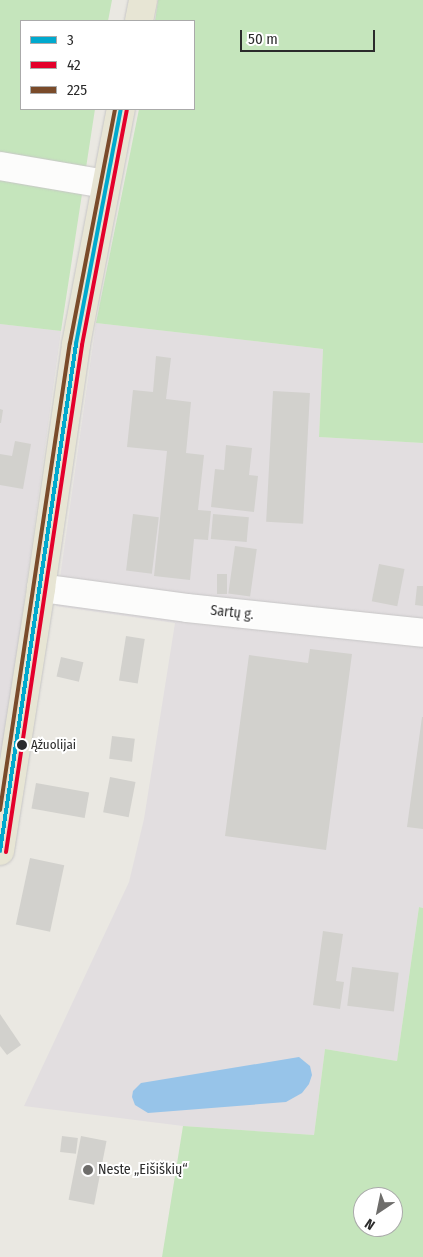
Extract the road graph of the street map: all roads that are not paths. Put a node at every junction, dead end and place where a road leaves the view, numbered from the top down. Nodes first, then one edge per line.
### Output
1 (143, 0) edge
2 (139, 20) edge
3 (121, 110) edge
4 (0, 166) edge
5 (105, 184) junction
6 (41, 588) junction
7 (423, 633) edge
8 (0, 851) edge

1 - 2 main road
3 - 5 main road
4 - 5 street
5 - 6 main road
6 - 7 street, Sartų g.
6 - 8 main road

